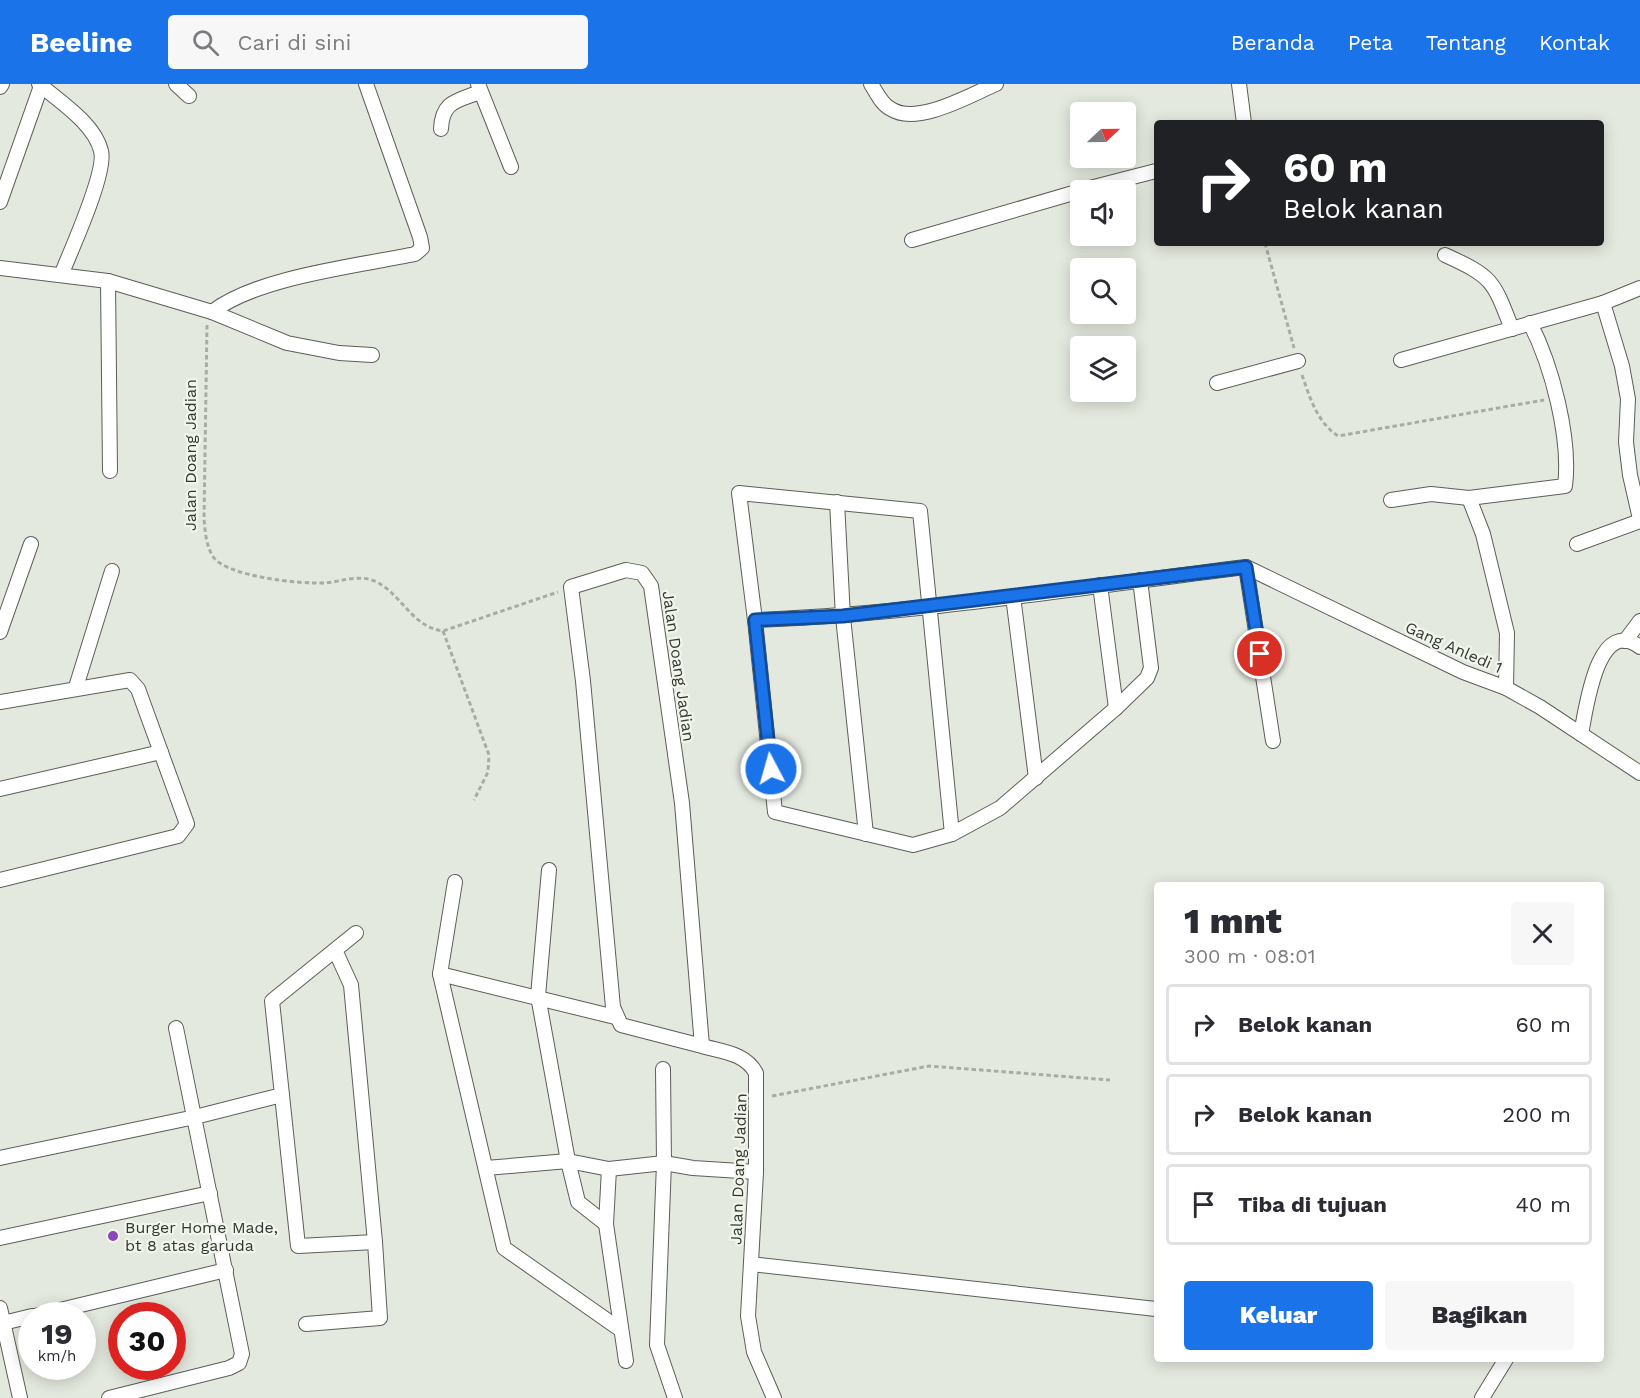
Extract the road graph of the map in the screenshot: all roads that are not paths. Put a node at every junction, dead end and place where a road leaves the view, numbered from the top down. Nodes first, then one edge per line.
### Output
1 (176, 84) edge
2 (366, 84) edge
3 (871, 84) edge
4 (996, 84) edge
5 (1239, 84) edge
6 (40, 85) edge
7 (479, 88) edge
8 (189, 96) dead end
9 (1244, 120) edge
10 (441, 129) dead end
11 (511, 167) dead end
12 (1154, 172) edge
13 (1122, 180) edge
14 (1070, 194) edge
15 (0, 202) edge
16 (912, 240) dead end
17 (1445, 255) dead end
18 (0, 268) edge
19 (62, 273) junction
20 (108, 281) junction
21 (1640, 288) edge
22 (1603, 303) junction
23 (210, 312) junction
24 (1530, 323) junction
25 (1512, 329) junction
26 (372, 355) dead end
27 (1401, 360) dead end
28 (1298, 362) road end
29 (1217, 383) dead end
30 (110, 471) dead end
31 (1469, 498) junction
32 (1391, 500) dead end
33 (837, 502) junction
34 (1640, 520) edge
35 (31, 544) dead end
36 (1577, 544) dead end
37 (1246, 567) junction
38 (112, 571) dead end
39 (1140, 580) junction
40 (1100, 585) junction
41 (1013, 596) junction
42 (930, 605) junction
43 (843, 616) junction
44 (755, 620) junction
45 (1640, 621) edge
46 (0, 632) edge
47 (1625, 641) junction
48 (1640, 647) edge
49 (76, 687) junction
50 (1506, 688) junction
51 (0, 702) edge
52 (1116, 708) junction
53 (1581, 734) junction
54 (1273, 741) dead end
55 (161, 752) junction
56 (1640, 773) edge
57 (1036, 778) junction
58 (0, 789) edge
59 (866, 834) junction
60 (952, 834) junction
61 (549, 870) dead end
62 (0, 880) edge
63 (455, 882) dead end
64 (356, 933) dead end
65 (335, 950) junction
66 (440, 974) junction
67 (538, 996) junction
68 (615, 1017) junction
69 (176, 1028) dead end
70 (702, 1046) junction
71 (663, 1069) dead end
72 (282, 1095) junction
73 (195, 1117) junction
74 (0, 1158) edge
75 (568, 1161) junction
76 (664, 1163) junction
77 (486, 1168) junction
78 (609, 1169) junction
79 (756, 1172) junction
80 (210, 1193) junction
81 (606, 1224) junction
82 (0, 1238) edge
83 (375, 1242) junction
84 (751, 1264) junction
85 (226, 1270) junction
86 (92, 1302) edge
87 (0, 1308) edge
88 (1154, 1309) edge
89 (18, 1320) edge
90 (3, 1323) junction
91 (306, 1324) dead end
92 (621, 1330) junction
93 (626, 1361) dead end
94 (1503, 1362) edge
95 (20, 1398) edge
96 (109, 1398) edge
97 (675, 1398) edge
98 (774, 1398) edge
99 (1482, 1398) edge

1 - 8 street
2 - 23 street
3 - 4 street
5 - 9 street
6 - 15 street
6 - 19 street
7 - 10 street
7 - 11 street
12 - 13 street
14 - 16 street
17 - 25 street
18 - 19 street
19 - 20 street
20 - 23 street
20 - 30 street
21 - 22 street
22 - 24 street
22 - 34 street
23 - 26 street
24 - 25 street
24 - 31 street
25 - 27 street
28 - 29 street
31 - 32 street
31 - 50 street
33 - 42 street
33 - 43 street
33 - 44 street
34 - 36 street
35 - 46 street
37 - 39 street
37 - 50 street, Gang Anledi 1
37 - 54 street
38 - 49 street
39 - 40 street
39 - 52 street
40 - 41 street
40 - 52 street
41 - 42 street
41 - 57 street
42 - 43 street
42 - 60 street
43 - 44 street
43 - 59 street
44 - 59 street
45 - 47 street
47 - 48 street
47 - 53 street
49 - 51 street
49 - 55 street
50 - 53 street, Gang Anledi 1
52 - 57 street
53 - 56 street, Gang Anledi 1
55 - 58 street
55 - 62 street
57 - 60 street
59 - 60 street
61 - 67 street
63 - 66 street
64 - 65 street
65 - 72 street
65 - 83 street
66 - 67 street
66 - 77 street
67 - 68 street
67 - 75 street
68 - 70 street
68 - 70 street, Jalan Doang Jadian
69 - 73 street
70 - 79 street, Jalan Doang Jadian
71 - 76 street
72 - 73 street
72 - 83 street
73 - 74 street
73 - 80 street
75 - 77 street
75 - 78 street
75 - 81 street
76 - 78 street
76 - 79 street
76 - 97 street
77 - 92 street
78 - 81 street
79 - 84 street, Jalan Doang Jadian
80 - 82 street
80 - 85 street
81 - 92 street
83 - 91 street
84 - 88 street
84 - 98 street, Jalan Doang Jadian
85 - 86 street
85 - 96 street
87 - 90 street
89 - 90 street
90 - 95 street
92 - 93 street
94 - 99 street

